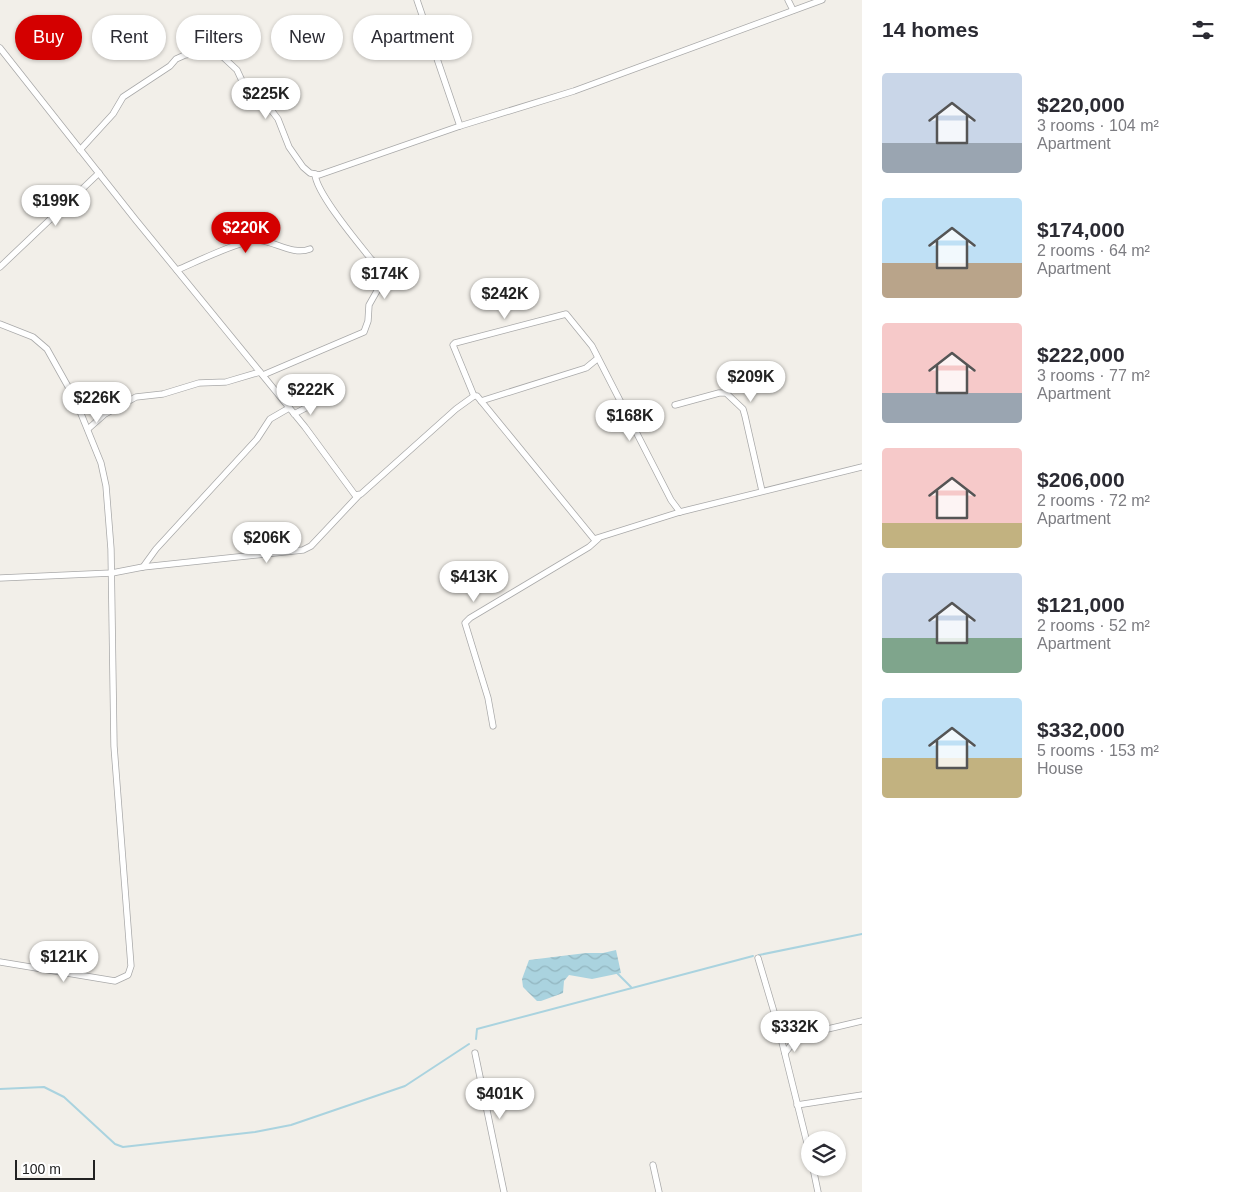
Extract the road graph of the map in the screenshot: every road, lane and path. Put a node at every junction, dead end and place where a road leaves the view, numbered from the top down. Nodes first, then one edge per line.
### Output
1 (417, 0) edge
2 (788, 0) edge
3 (822, 0) edge
4 (792, 10) junction
5 (0, 48) edge
6 (460, 126) junction
7 (80, 150) junction
8 (99, 173) junction
9 (314, 174) junction
10 (310, 249) dead end
11 (0, 267) edge
12 (177, 270) junction
13 (0, 324) edge
14 (597, 359) junction
15 (261, 373) junction
16 (474, 396) junction
17 (318, 401) dead end
18 (481, 401) junction
19 (675, 405) dead end
20 (289, 408) junction
21 (294, 414) junction
22 (88, 429) junction
23 (862, 467) edge
24 (762, 491) junction
25 (359, 495) junction
26 (680, 512) junction
27 (598, 539) junction
28 (143, 567) junction
29 (112, 573) junction
30 (0, 578) edge
31 (493, 726) dead end
32 (758, 958) dead end
33 (0, 962) edge
34 (862, 1021) edge
35 (475, 1053) dead end
36 (785, 1053) junction
37 (862, 1095) edge
38 (798, 1105) junction
39 (804, 1131) edge
40 (653, 1165) dead end
41 (815, 1176) edge
42 (504, 1192) edge
43 (659, 1192) edge
44 (818, 1192) edge

1 - 6 street
2 - 4 street
3 - 4 street
4 - 6 street
5 - 7 street
6 - 9 street
7 - 8 street
7 - 9 street
8 - 11 street
8 - 12 street
9 - 15 street
10 - 12 street
12 - 15 street
13 - 22 street
14 - 16 street
14 - 18 street
14 - 26 street
15 - 20 street
15 - 22 street
16 - 18 street
16 - 25 street
17 - 21 street
18 - 27 street
19 - 24 street
20 - 21 street
20 - 28 street
21 - 25 street
22 - 29 street
23 - 24 street
24 - 26 street
25 - 28 street
26 - 27 street
27 - 31 street
28 - 29 street
29 - 30 street
29 - 33 street
32 - 36 street
34 - 36 street
35 - 42 street
36 - 38 street
37 - 38 street
38 - 39 street
40 - 43 street
41 - 44 street

